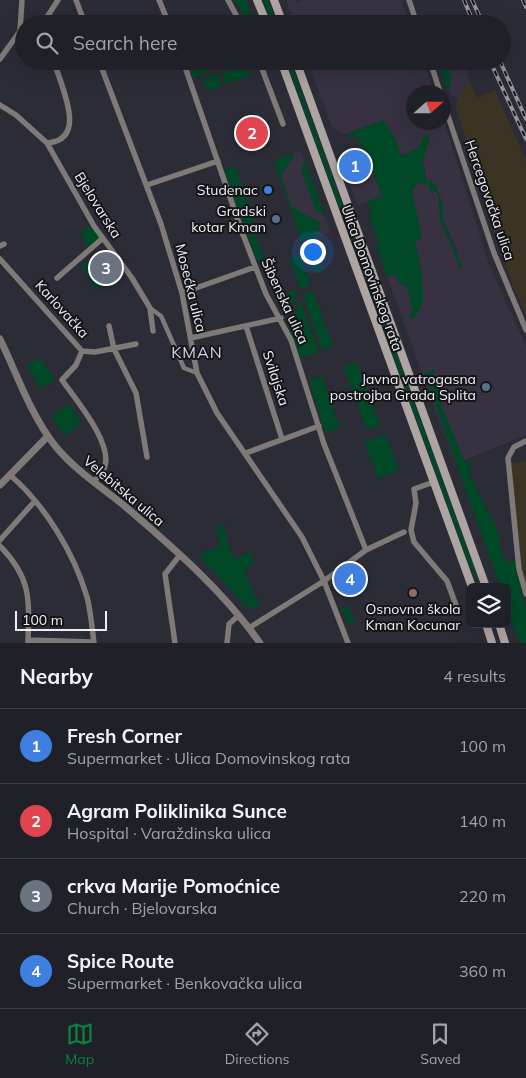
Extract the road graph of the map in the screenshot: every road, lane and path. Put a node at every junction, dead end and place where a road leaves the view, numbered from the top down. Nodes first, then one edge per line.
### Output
1 (22, 0) edge
2 (58, 0) edge
3 (76, 0) edge
4 (160, 0) edge
5 (228, 0) edge
6 (258, 0) edge
7 (274, 0) edge
8 (409, 0) edge
9 (21, 15) edge
10 (48, 15) edge
11 (82, 15) edge
12 (166, 15) edge
13 (236, 15) edge
14 (264, 15) edge
15 (279, 15) edge
16 (414, 15) edge
17 (15, 38) edge
18 (0, 58) edge
19 (57, 70) edge
20 (103, 70) edge
21 (186, 70) edge
22 (262, 70) edge
23 (284, 70) edge
24 (299, 70) edge
25 (433, 70) edge
26 (438, 85) edge
27 (0, 105) edge
28 (283, 124) dead end
29 (451, 125) edge
30 (47, 143) junction
31 (218, 161) junction
32 (146, 185) junction
33 (103, 238) junction
34 (0, 259) edge
35 (255, 267) junction
36 (57, 278) dead end
37 (182, 292) junction
38 (150, 308) junction
39 (281, 318) junction
40 (109, 326) dead end
41 (246, 326) junction
42 (526, 330) edge
43 (153, 331) dead end
44 (191, 338) junction
45 (0, 339) edge
46 (136, 344) dead end
47 (114, 349) junction
48 (82, 351) junction
49 (198, 373) junction
50 (319, 426) junction
51 (48, 436) junction
52 (282, 439) junction
53 (526, 441) edge
54 (246, 453) junction
55 (147, 457) dead end
56 (10, 475) junction
57 (94, 481) junction
58 (434, 482) junction
59 (0, 486) edge
60 (34, 502) junction
61 (404, 532) dead end
62 (0, 540) edge
63 (0, 546) edge
64 (366, 550) junction
65 (180, 556) junction
66 (324, 581) junction
67 (471, 583) edge
68 (485, 583) edge
69 (526, 594) edge
70 (457, 608) dead end
71 (239, 615) junction
72 (249, 628) junction
73 (487, 628) edge
74 (500, 628) edge
75 (28, 641) edge
76 (94, 643) edge
77 (175, 643) edge
78 (227, 643) edge
79 (260, 643) edge
80 (348, 643) edge
81 (492, 643) edge
82 (505, 643) edge

1 - 9 street
2 - 10 street
3 - 11 street
4 - 12 street
5 - 13 street
6 - 14 main road
7 - 15 main road
8 - 16 street
17 - 18 street
19 - 30 street
20 - 32 street, Mosećka ulica
21 - 31 street, Šibenska ulica
22 - 28 street
23 - 58 main road, Ulica Domovinskog rata
24 - 68 main road, Ulica Domovinskog rata
25 - 26 street
27 - 30 street, Bjelovarska
29 - 42 street, Hercegovačka ulica
30 - 33 street, Bjelovarska
31 - 32 street
31 - 35 street, Šibenska ulica
32 - 37 street, Mosećka ulica
33 - 36 street
33 - 38 street, Bjelovarska
34 - 48 street, Karlovačka
35 - 37 street
35 - 39 street, Šibenska ulica
37 - 44 street, Mosećka ulica
38 - 43 street, Bjelovarska
38 - 49 street
39 - 41 street
39 - 50 street, Šibenska ulica
40 - 47 street
41 - 44 street
41 - 52 street, Svilajska
44 - 49 street, Mosećka ulica
45 - 51 street, Velebitska ulica
46 - 47 street
47 - 48 street
47 - 55 street
48 - 57 street, Karlovačka
49 - 54 street, Mosećka ulica
50 - 52 street
50 - 64 street, Šibenska ulica
51 - 56 street
51 - 57 street, Velebitska ulica
52 - 54 street
53 - 69 street
54 - 66 street, Mosećka ulica
56 - 59 street
56 - 60 street
57 - 65 street, Velebitska ulica
58 - 67 main road, Ulica Domovinskog rata
58 - 70 street
60 - 62 street
60 - 76 street
61 - 64 street
63 - 75 street
64 - 66 street
65 - 71 street, Velebitska ulica
65 - 77 street
66 - 72 street
66 - 80 street, Mosećka ulica
71 - 72 street, Velebitska ulica
71 - 78 street
72 - 79 street, Velebitska ulica
73 - 81 main road
74 - 82 main road
75 - 76 street

